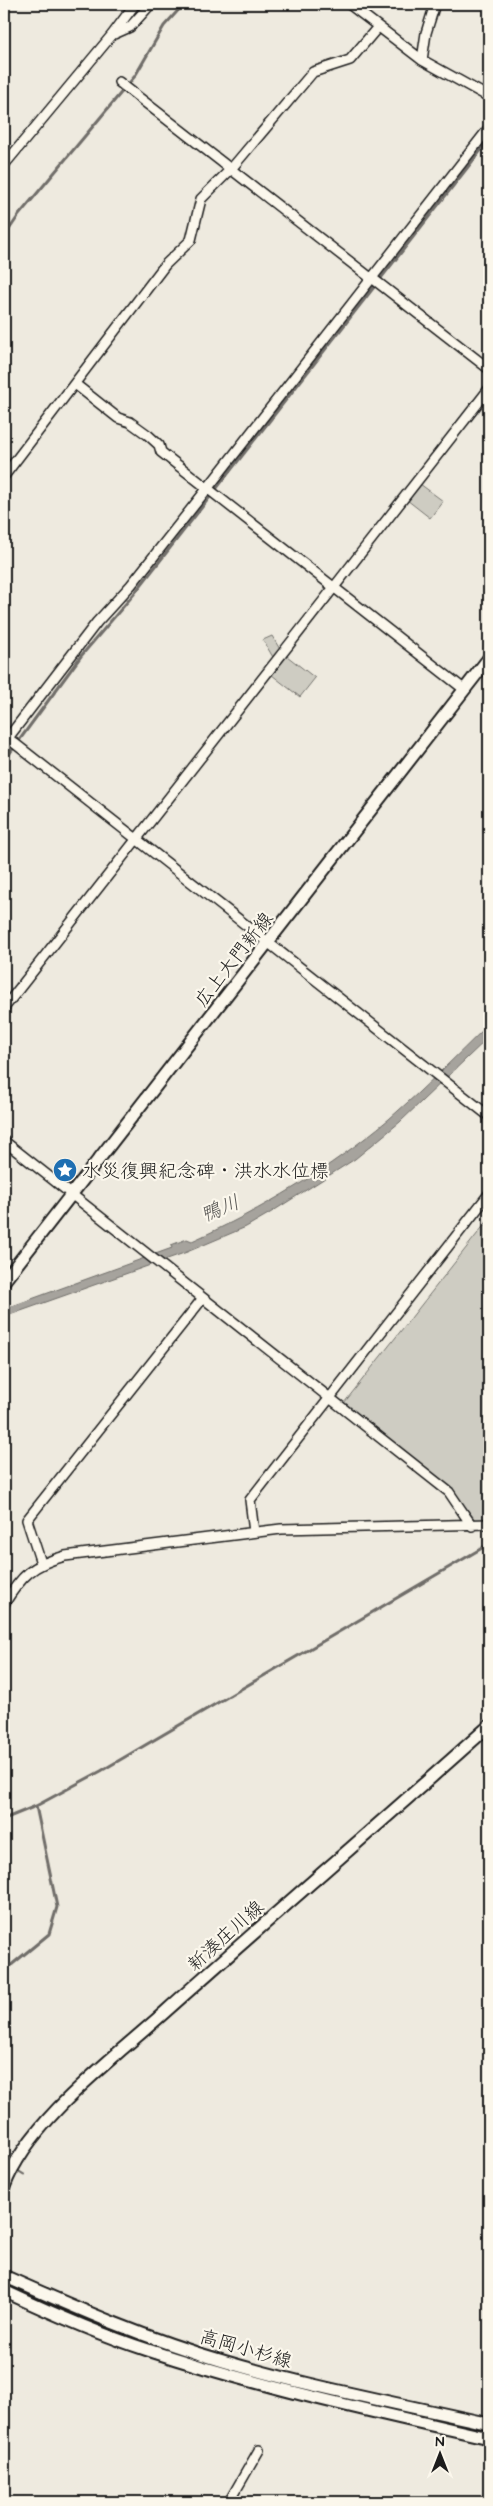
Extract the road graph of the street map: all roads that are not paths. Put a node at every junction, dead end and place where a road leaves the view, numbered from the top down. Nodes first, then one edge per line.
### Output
1 (134, 4) edge
2 (151, 4) edge
3 (349, 4) edge
4 (435, 4) edge
5 (378, 27) junction
6 (112, 35) junction
7 (422, 60) junction
8 (119, 82) dead end
9 (489, 97) edge
10 (489, 128) edge
11 (4, 164) edge
12 (231, 169) junction
13 (372, 278) junction
14 (489, 369) edge
15 (75, 384) junction
16 (489, 389) edge
17 (4, 476) edge
18 (207, 489) junction
19 (333, 587) junction
20 (489, 658) edge
21 (464, 690) junction
22 (5, 738) edge
23 (138, 841) junction
24 (268, 943) junction
25 (4, 1008) edge
26 (489, 1116) edge
27 (4, 1141) edge
28 (72, 1194) junction
29 (489, 1194) edge
30 (4, 1281) edge
31 (203, 1298) junction
32 (332, 1398) junction
33 (489, 1524) edge
34 (472, 1526) junction
35 (254, 1532) junction
36 (41, 1563) junction
37 (4, 1604) edge
38 (489, 1726) edge
39 (4, 2187) edge
40 (4, 2276) edge
41 (4, 2292) edge
42 (489, 2424) edge
43 (489, 2438) edge
44 (259, 2450) dead end
45 (229, 2502) edge

1 - 6 street
2 - 6 street
3 - 5 street
4 - 7 street
5 - 7 street
5 - 12 street
6 - 11 street
7 - 9 street
8 - 12 street
10 - 13 street
12 - 13 street
12 - 15 street
13 - 14 street
13 - 18 street
15 - 17 street
15 - 18 street
16 - 19 street
18 - 19 street
18 - 22 street
19 - 21 street
19 - 23 street
20 - 21 main road, 広上大門新線
21 - 24 main road, 広上大門新線
22 - 23 street
23 - 24 street
23 - 25 street
24 - 26 street
24 - 28 main road, 広上大門新線
27 - 28 street
28 - 30 main road, 広上大門新線
28 - 31 street
29 - 32 street
31 - 32 street
31 - 36 street
32 - 34 street
32 - 35 street
33 - 34 street
34 - 35 street
35 - 36 street
36 - 37 street
38 - 39 main road, 新湊庄川線
40 - 42 main road, 高岡小杉線
41 - 43 main road, 高岡小杉線
44 - 45 street

